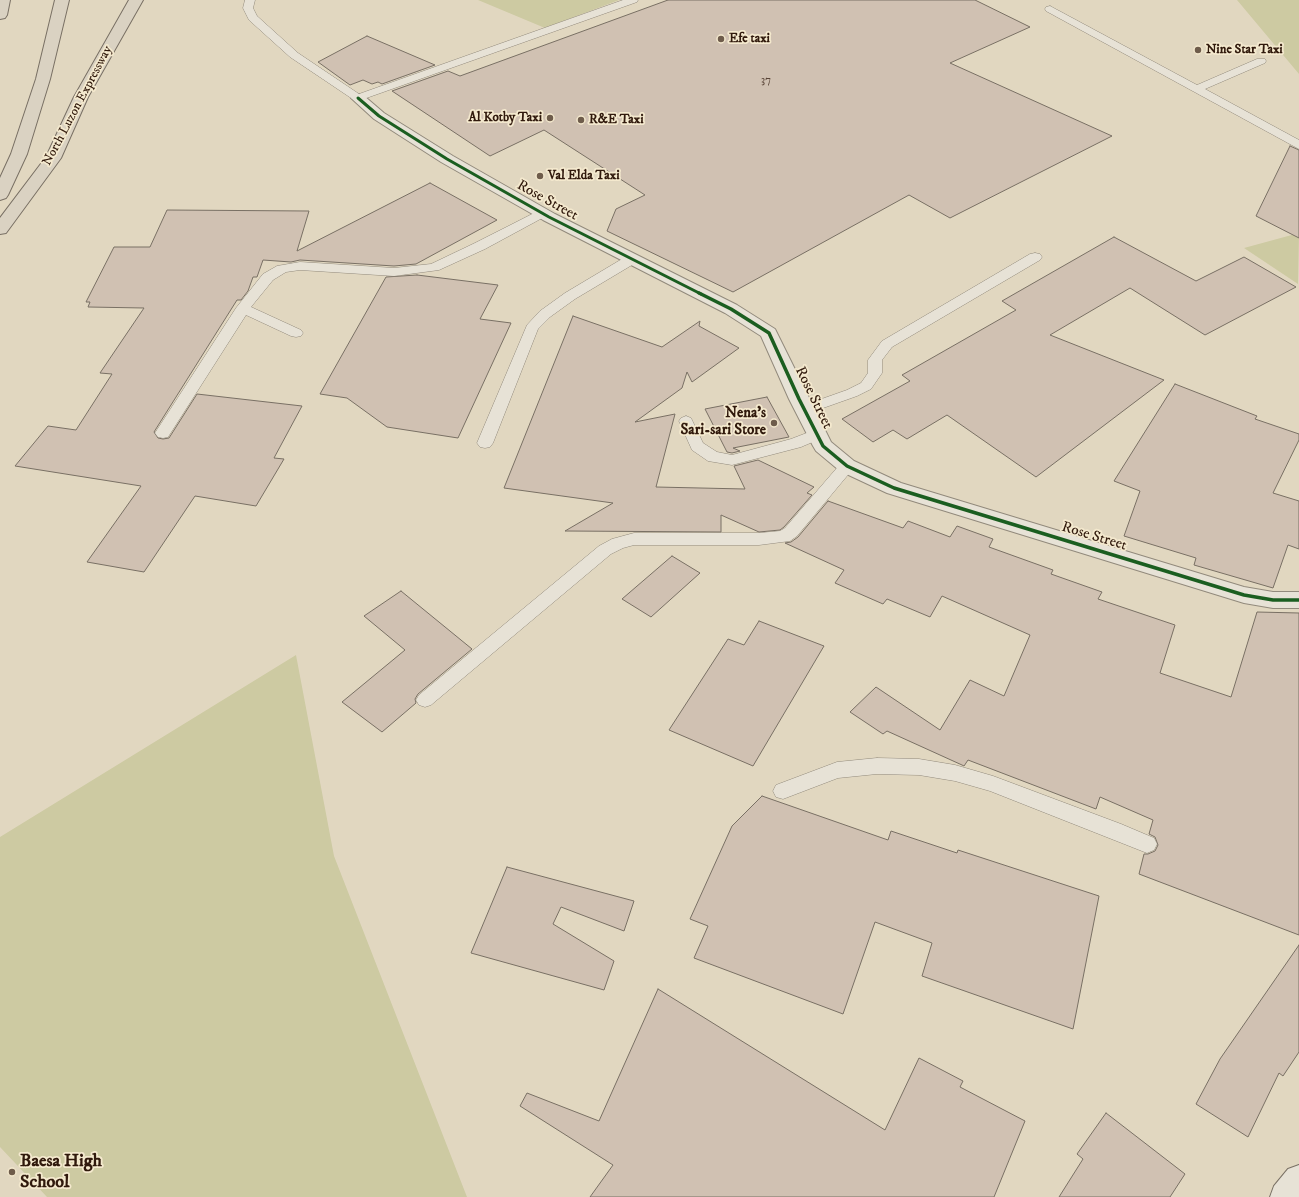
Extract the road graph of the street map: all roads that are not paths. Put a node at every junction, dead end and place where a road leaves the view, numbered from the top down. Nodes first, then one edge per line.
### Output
1 (3, 0) edge
2 (62, 0) edge
3 (136, 0) edge
4 (250, 0) edge
5 (633, 0) edge
6 (1050, 8) dead end
7 (0, 15) edge
8 (1261, 61) dead end
9 (1196, 89) junction
10 (358, 98) junction
11 (1299, 144) edge
12 (0, 195) edge
13 (542, 213) junction
14 (0, 229) edge
15 (1035, 256) dead end
16 (632, 259) junction
17 (243, 308) junction
18 (296, 333) dead end
19 (804, 410) junction
20 (686, 421) dead end
21 (163, 434) dead end
22 (817, 434) junction
23 (485, 443) dead end
24 (847, 466) junction
25 (1299, 600) edge
26 (424, 700) dead end
27 (783, 791) dead end
28 (1147, 844) dead end
29 (1299, 1180) edge
30 (1285, 1197) edge

1 - 7 highway
2 - 12 highway, North Luzon Expressway
3 - 14 highway, North Luzon Expressway
4 - 10 lane
5 - 10 lane
6 - 9 lane
8 - 9 lane
9 - 11 lane
10 - 13 street, Rose Street
13 - 16 street, Rose Street
13 - 17 lane
15 - 19 lane
16 - 19 street, Rose Street
16 - 23 lane
17 - 18 lane
17 - 21 lane
19 - 22 street, Rose Street
20 - 22 lane
22 - 24 street, Rose Street
24 - 25 street, Rose Street
24 - 26 lane
27 - 28 lane
29 - 30 street

